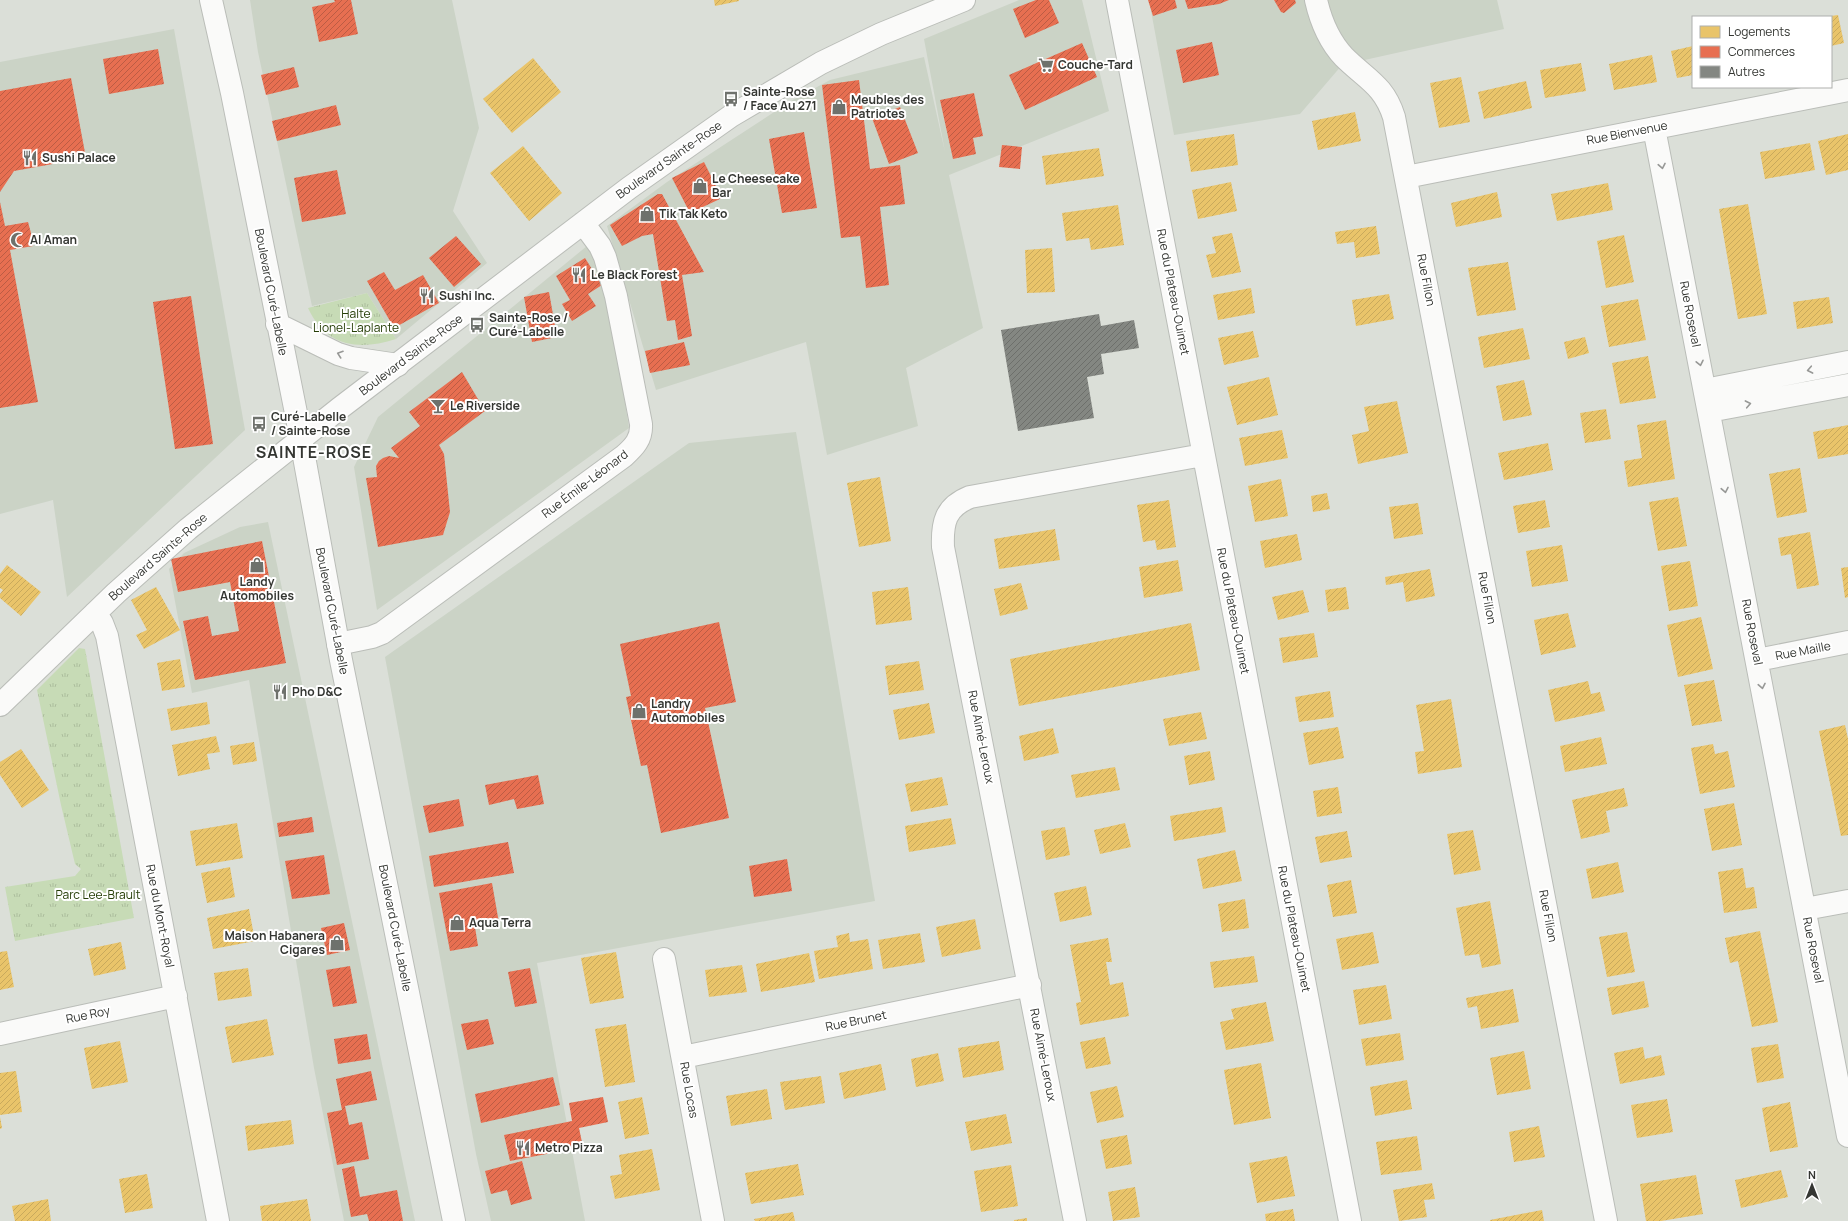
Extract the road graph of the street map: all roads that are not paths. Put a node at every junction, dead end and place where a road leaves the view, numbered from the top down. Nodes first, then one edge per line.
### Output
1 (211, 0) edge
2 (964, 0) edge
3 (1117, 0) edge
4 (1316, 0) edge
5 (1848, 90) edge
6 (1654, 128) junction
7 (1406, 177) junction
8 (583, 223) junction
9 (277, 324) junction
10 (1848, 362) edge
11 (398, 365) junction
12 (1848, 385) edge
13 (1705, 390) junction
14 (1709, 411) junction
15 (301, 440) junction
16 (1203, 455) junction
17 (95, 613) junction
18 (1848, 642) edge
19 (338, 644) junction
20 (1757, 660) junction
21 (0, 705) edge
22 (1848, 901) edge
23 (1805, 909) junction
24 (664, 959) dead end
25 (1030, 985) junction
26 (176, 996) junction
27 (0, 1034) edge
28 (683, 1057) junction
29 (1848, 1136) edge
30 (218, 1221) edge
31 (454, 1221) edge
32 (713, 1221) edge
33 (1074, 1221) edge
34 (1350, 1221) edge
35 (1606, 1221) edge

1 - 9 street, Boulevard Curé-Labelle
2 - 8 street, Boulevard Sainte-Rose
3 - 16 street, Rue du Plateau-Ouimet
4 - 7 street, Rue Filion
5 - 6 street, Rue Bienvenue
6 - 7 street, Rue Bienvenue
6 -> 13 street, Rue Roseval
7 - 35 street, Rue Filion
8 - 11 street, Boulevard Sainte-Rose
8 - 19 street, Rue Émile-Léonard
11 -> 9 street
9 - 15 street, Boulevard Curé-Labelle
10 -> 13 street
11 - 15 street, Boulevard Sainte-Rose
14 -> 12 street
13 - 14 street, Rue Roseval
14 -> 20 street, Rue Roseval
15 - 17 street, Boulevard Sainte-Rose
15 - 19 street, Boulevard Curé-Labelle
16 - 25 street, Rue Aimé-Leroux
16 - 34 street, Rue du Plateau-Ouimet
17 - 21 street, Boulevard Sainte-Rose
17 - 26 street, Rue du Mont-Royal
18 - 20 street, Rue Maille
19 - 31 street, Boulevard Curé-Labelle
20 -> 23 street, Rue Roseval
22 - 23 street
23 - 29 street, Rue Roseval
24 - 28 street, Rue Locas
25 - 28 street, Rue Brunet
25 - 33 street, Rue Aimé-Leroux
26 - 27 street, Rue Roy
26 - 30 street, Rue du Mont-Royal
28 - 32 street, Rue Locas

